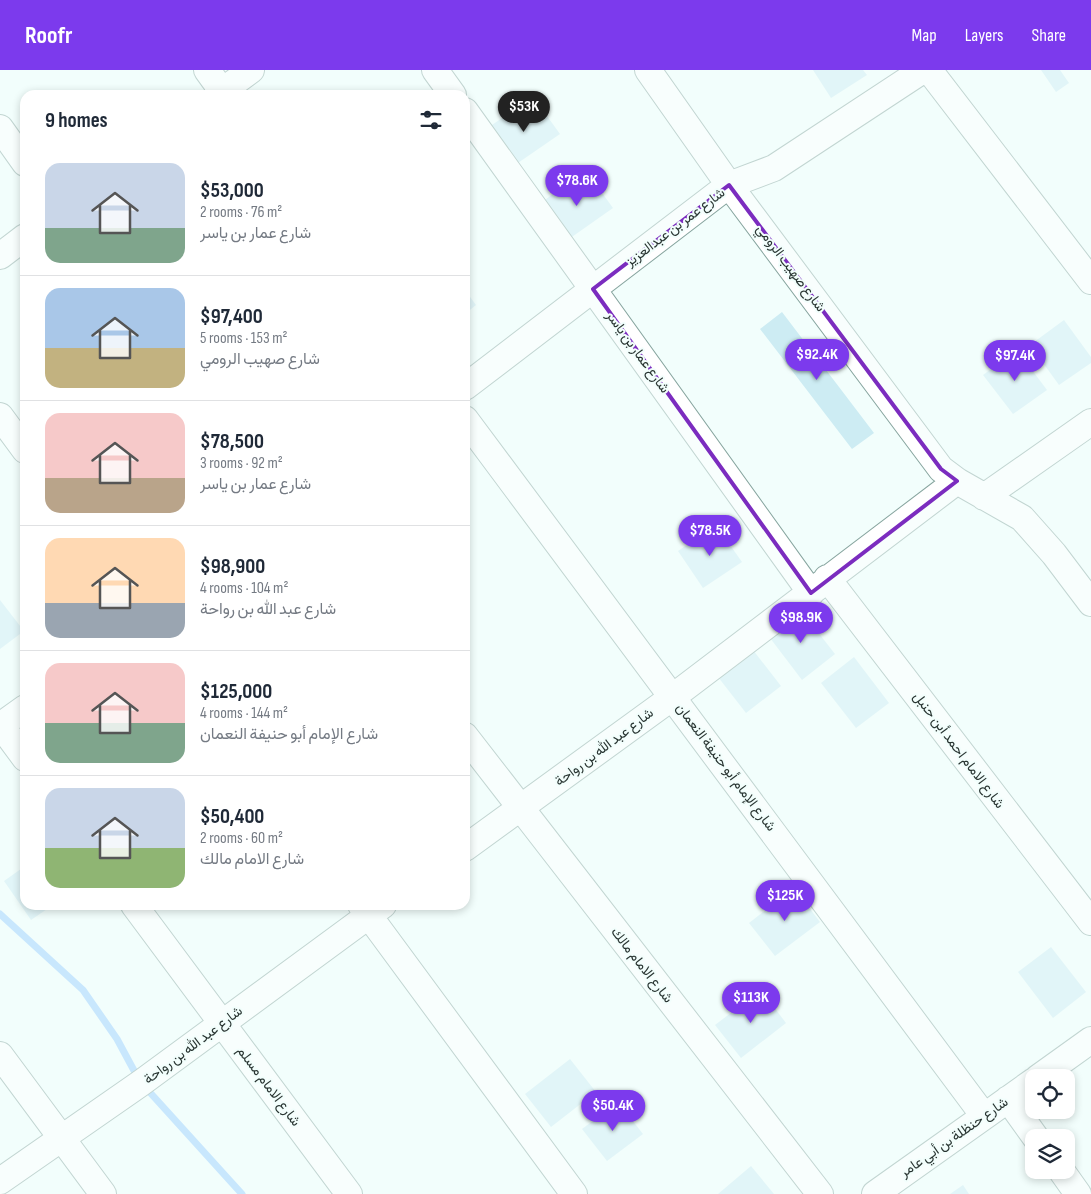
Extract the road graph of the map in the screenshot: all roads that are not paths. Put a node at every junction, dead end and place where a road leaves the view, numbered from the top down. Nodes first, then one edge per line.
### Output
1 (207, 70) edge
2 (251, 70) edge
3 (436, 70) edge
4 (648, 70) edge
5 (923, 70) edge
6 (929, 70) edge
7 (219, 90) edge
8 (226, 90) edge
9 (450, 90) edge
10 (470, 118) edge
11 (0, 128) edge
12 (20, 156) edge
13 (729, 185) junction
14 (20, 241) edge
15 (0, 256) edge
16 (1091, 281) edge
17 (593, 289) junction
18 (470, 383) edge
19 (0, 416) edge
20 (1091, 422) edge
21 (470, 426) edge
22 (20, 443) edge
23 (958, 482) junction
24 (984, 497) junction
25 (819, 585) junction
26 (1091, 603) edge
27 (674, 696) junction
28 (20, 711) edge
29 (0, 725) edge
30 (470, 742) edge
31 (20, 751) edge
32 (522, 809) junction
33 (470, 845) edge
34 (138, 910) edge
35 (368, 910) edge
36 (372, 910) edge
37 (1091, 922) edge
38 (222, 1022) junction
39 (1091, 1040) edge
40 (0, 1055) edge
41 (1051, 1069) edge
42 (1025, 1087) edge
43 (1008, 1099) junction
44 (984, 1116) junction
45 (1030, 1129) edge
46 (61, 1137) junction
47 (1067, 1179) edge
48 (0, 1181) edge
49 (103, 1194) edge
50 (349, 1194) edge
51 (574, 1194) edge
52 (820, 1194) edge
53 (875, 1194) edge
54 (1078, 1194) edge

1 - 7 street
2 - 8 street
3 - 9 street
4 - 13 street, شارع صهيب الرومي
5 - 13 street, شارع عمر بن عبدالعزيز
6 - 16 street
10 - 17 street, شارع عمار بن ياسر
11 - 12 street
13 - 17 street, شارع عمر بن عبدالعزيز
13 - 23 street, شارع صهيب الرومي
14 - 15 street
17 - 18 street, شارع عمر بن عبدالعزيز
17 - 25 street, شارع عمار بن ياسر
19 - 22 street
20 - 24 street
21 - 27 street, شارع الإمام أبو حنيفة النعمان
23 - 24 street, شارع صهيب الرومي
23 - 25 street, شارع عبد الله بن رواحة
24 - 26 street, شارع صهيب الرومي
25 - 27 street, شارع عبد الله بن رواحة
25 - 37 street, شارع الامام احمد أبن حنبل
27 - 32 street, شارع عبد الله بن رواحة
27 - 44 street, شارع الإمام أبو حنيفة النعمان
28 - 29 street
29 - 31 street
30 - 32 street, شارع الامام مالك
32 - 33 street, شارع عبد الله بن رواحة
32 - 52 street, شارع الامام مالك
34 - 38 street, شارع الامام مسلم
35 - 38 street, شارع عبد الله بن رواحة
36 - 51 street
38 - 46 street, شارع عبد الله بن رواحة
38 - 50 street, شارع الامام مسلم
39 - 41 street
40 - 46 street
42 - 43 street, شارع حنظلة بن أبي عامر
43 - 44 street, شارع حنظلة بن أبي عامر
43 - 45 street
44 - 53 street, شارع حنظلة بن أبي عامر
46 - 48 street, شارع عبد الله بن رواحة
46 - 49 street
47 - 54 street

